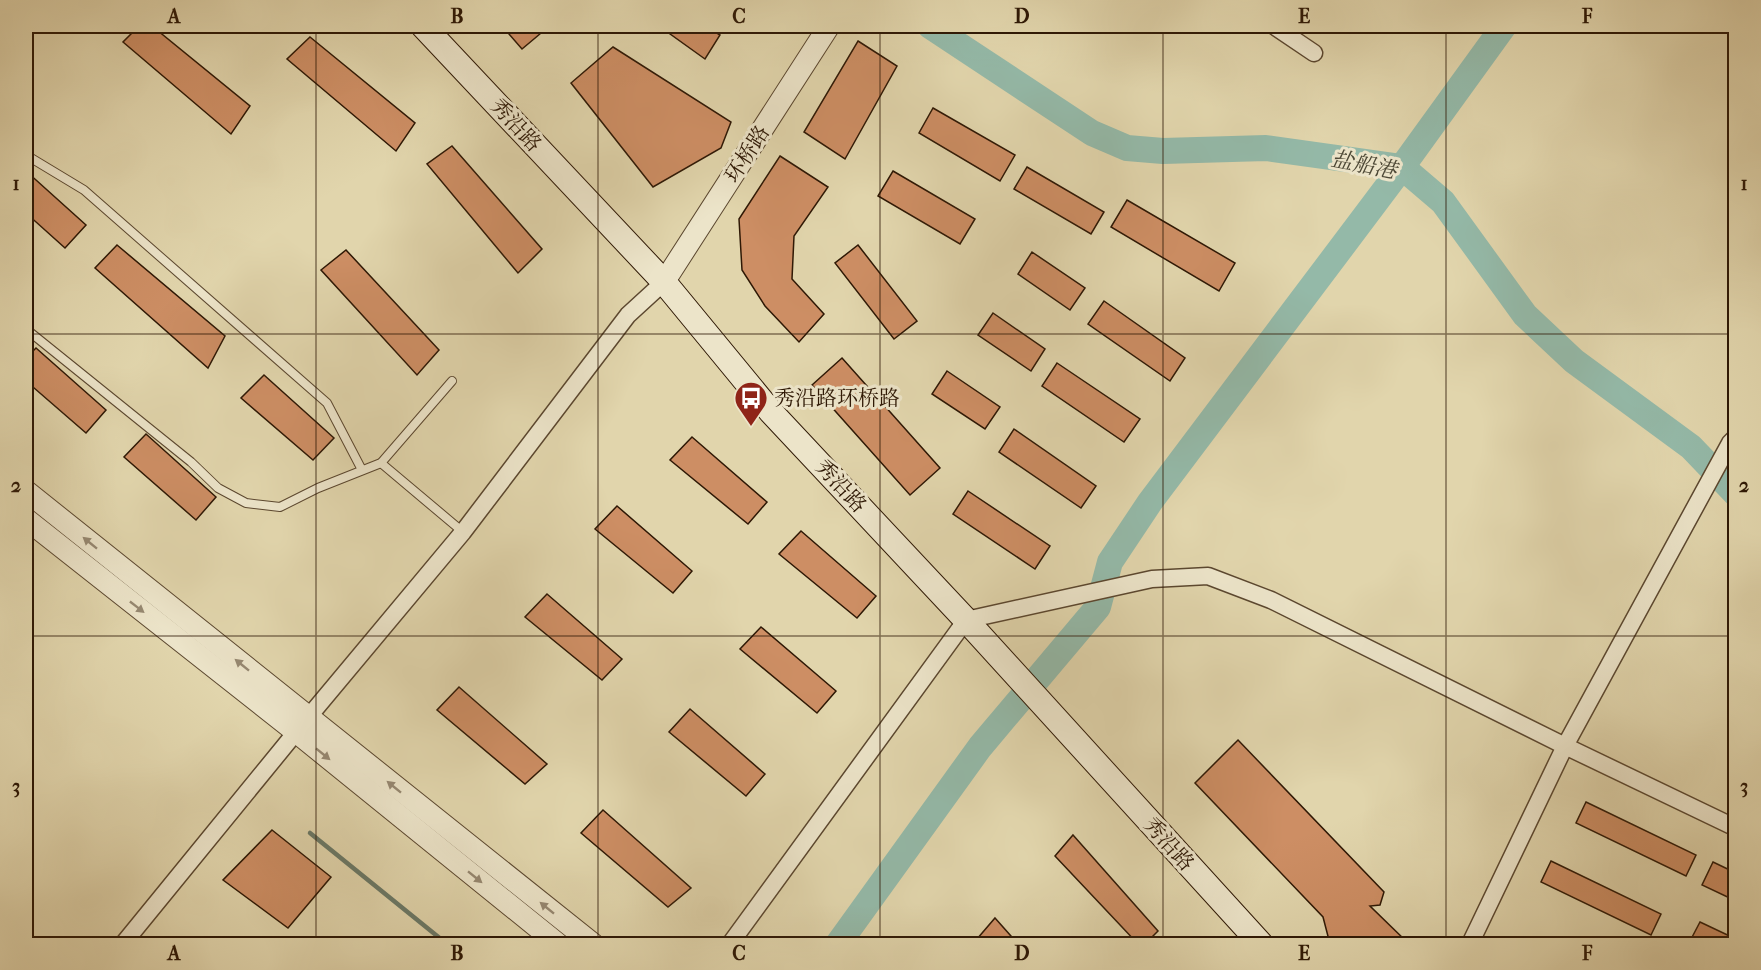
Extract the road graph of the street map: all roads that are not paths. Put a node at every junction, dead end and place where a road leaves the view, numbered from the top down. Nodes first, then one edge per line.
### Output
1 (423, 26) edge
2 (829, 26) edge
3 (1275, 26) edge
4 (1314, 52) dead end
5 (26, 155) edge
6 (664, 282) junction
7 (26, 330) edge
8 (452, 381) dead end
9 (1736, 437) edge
10 (381, 463) junction
11 (362, 470) junction
12 (26, 491) edge
13 (26, 519) edge
14 (463, 531) junction
15 (966, 620) junction
16 (301, 724) junction
17 (1565, 746) junction
18 (1736, 828) edge
19 (123, 945) edge
20 (558, 945) edge
21 (592, 945) edge
22 (730, 945) edge
23 (1261, 945) edge
24 (1470, 945) edge

1 - 6 main road, 秀沿路
2 - 6 street, 环桥路
3 - 4 street
5 - 11 lane
6 - 14 street
6 - 15 main road, 秀沿路
7 - 11 lane
8 - 10 lane
9 - 17 street
10 - 11 lane
10 - 14 lane
16 -> 12 street
13 -> 16 street
14 - 16 street
15 - 17 street
15 - 22 street
15 - 23 main road, 秀沿路
16 - 19 street
16 -> 20 street
21 -> 16 street
17 - 18 street
17 - 24 street

